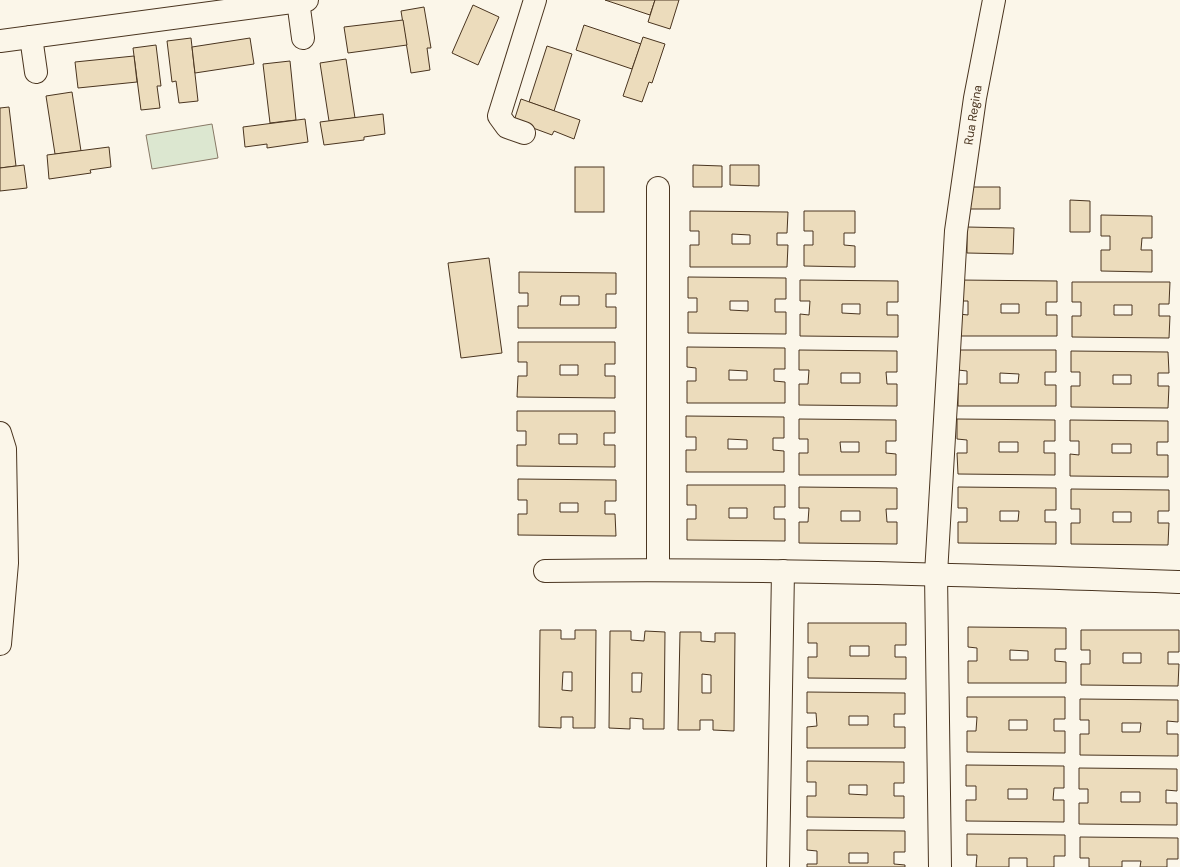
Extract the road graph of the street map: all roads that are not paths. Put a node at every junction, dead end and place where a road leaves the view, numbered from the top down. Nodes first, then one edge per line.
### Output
1 (535, 0) edge
2 (994, 0) edge
3 (303, 1) edge
4 (32, 37) junction
5 (304, 38) dead end
6 (0, 42) edge
7 (36, 72) dead end
8 (524, 133) dead end
9 (658, 188) dead end
10 (0, 432) edge
11 (658, 570) junction
12 (545, 571) dead end
13 (783, 571) junction
14 (936, 574) junction
15 (1180, 582) edge
16 (0, 644) edge
17 (778, 867) edge
18 (940, 867) edge

1 - 8 street
2 - 14 street, Rua Regina
3 - 4 street
3 - 5 street
4 - 6 street
4 - 7 street
9 - 11 street
10 - 16 street
11 - 12 street
11 - 13 street
13 - 14 street
13 - 17 street
14 - 15 street
14 - 18 street, Rua Regina

